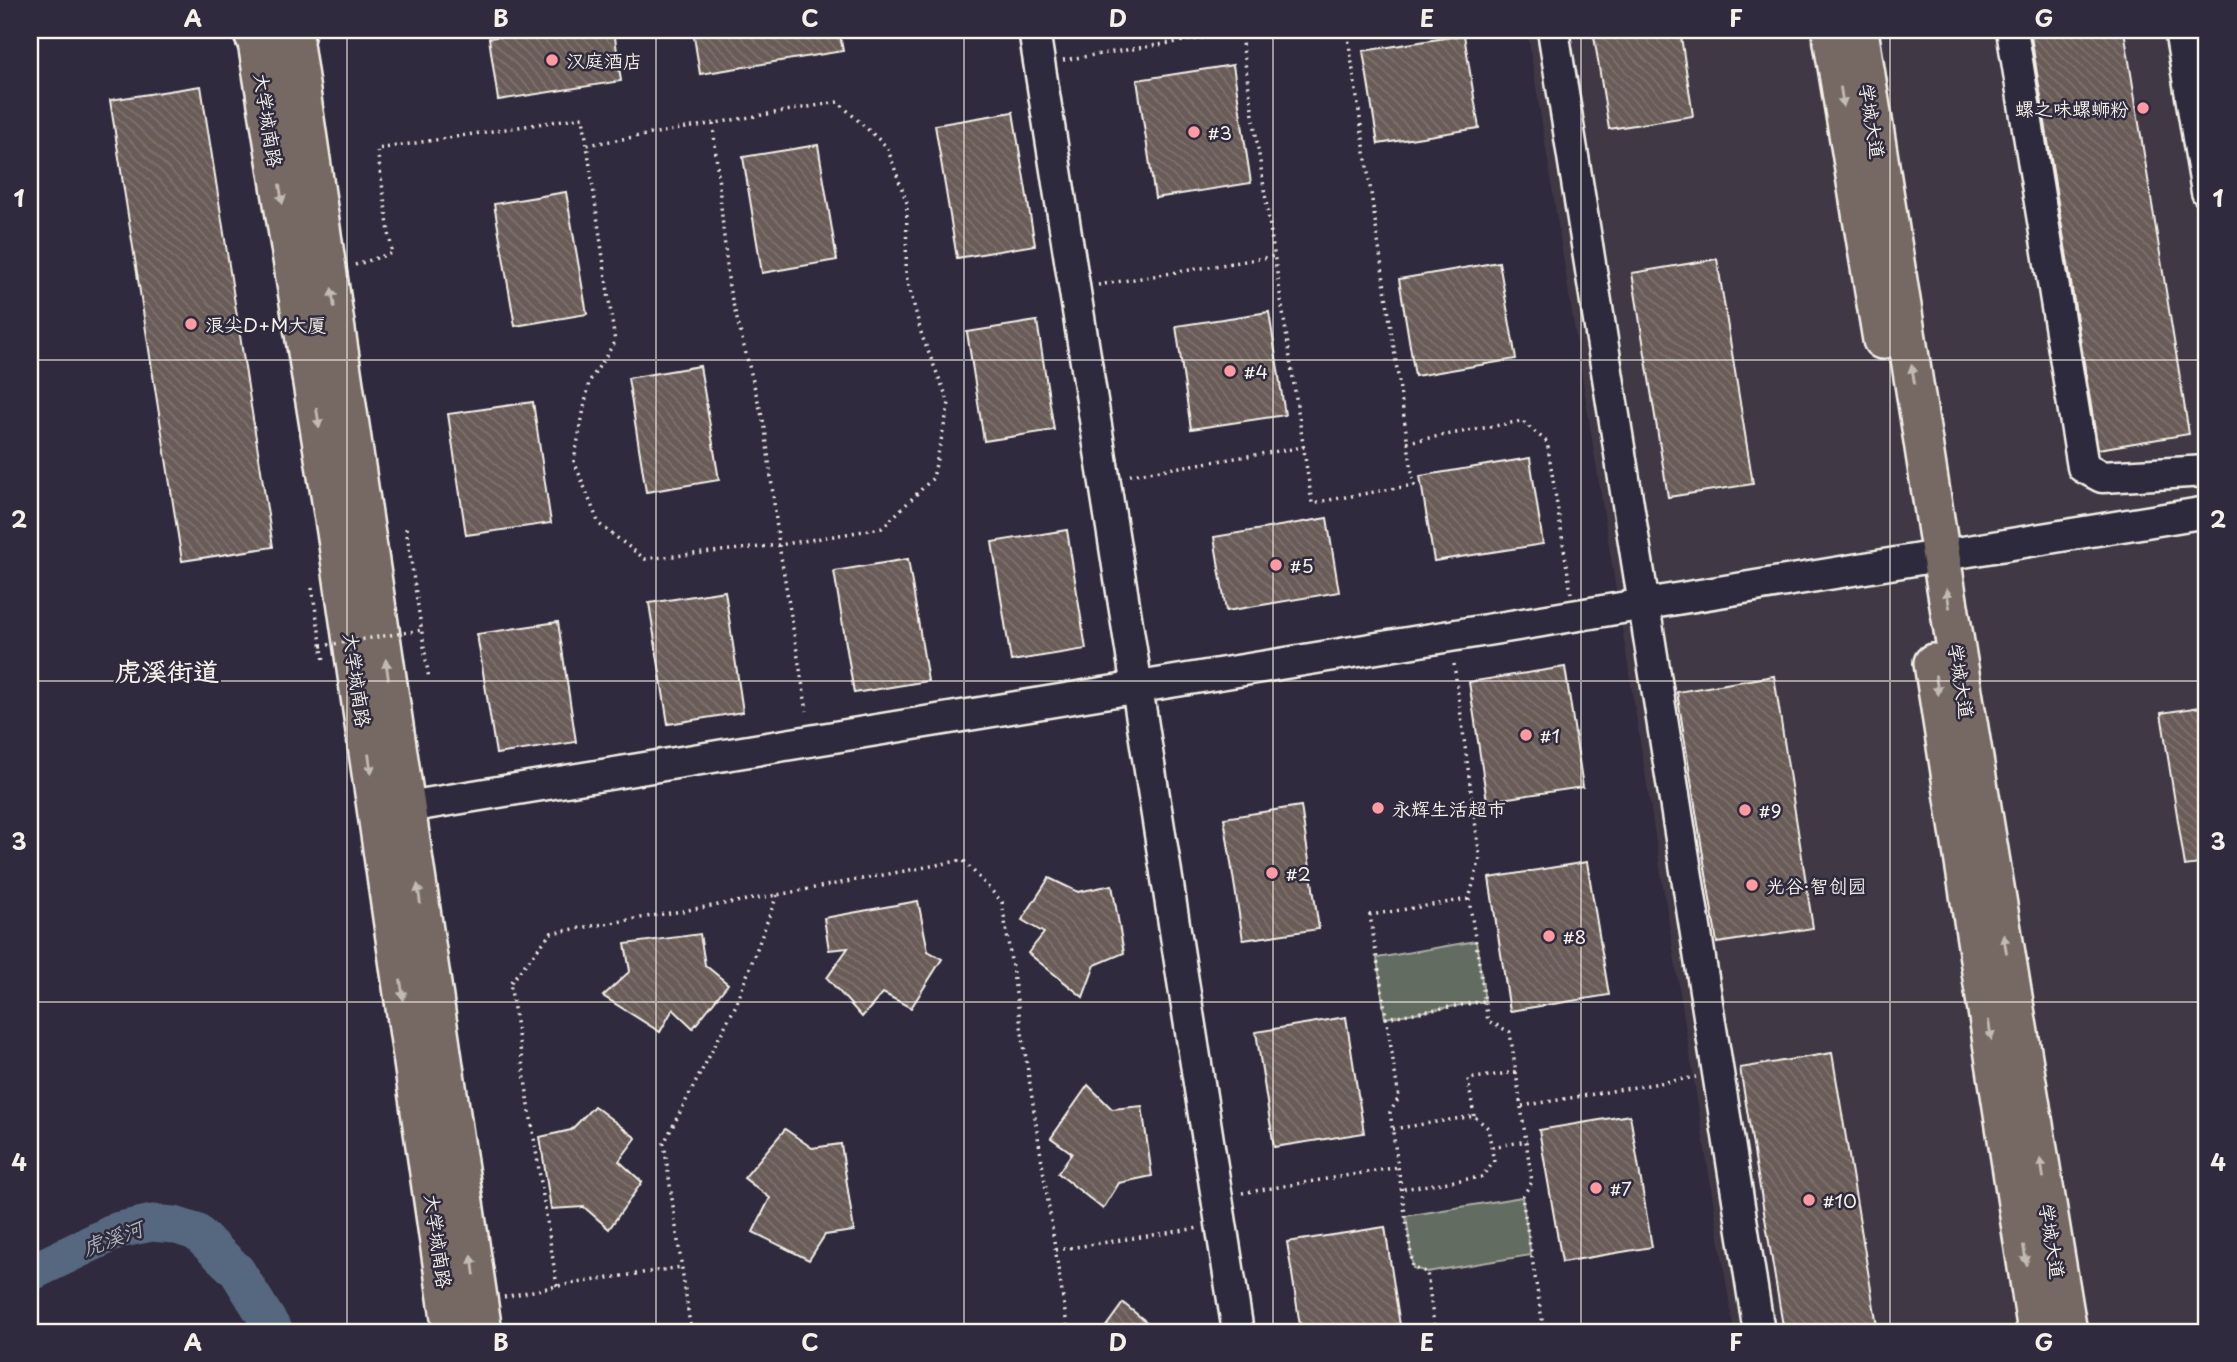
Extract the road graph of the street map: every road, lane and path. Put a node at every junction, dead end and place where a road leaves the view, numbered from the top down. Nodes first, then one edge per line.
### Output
1 (1034, 30) edge
2 (1347, 30) edge
3 (1553, 30) edge
4 (1831, 30) edge
5 (1859, 30) edge
6 (2012, 30) edge
7 (2180, 30) edge
8 (1240, 31) edge
9 (294, 32) edge
10 (254, 34) edge
11 (1039, 63) junction
12 (713, 124) junction
13 (587, 145) junction
14 (2207, 192) edge
15 (1276, 256) junction
16 (330, 273) junction
17 (1075, 289) junction
18 (1408, 442) junction
19 (1304, 447) junction
20 (2207, 471) edge
21 (1104, 479) junction
22 (2207, 512) edge
23 (406, 528) dead end
24 (779, 545) junction
25 (1929, 557) junction
26 (312, 588) dead end
27 (1642, 603) junction
28 (1575, 614) junction
29 (422, 630) junction
30 (1454, 664) dead end
31 (429, 679) dead end
32 (1137, 686) junction
33 (807, 711) dead end
34 (407, 807) junction
35 (777, 895) junction
36 (1469, 899) junction
37 (1485, 1001) junction
38 (1385, 1018) junction
39 (1517, 1072) junction
40 (1718, 1074) junction
41 (1522, 1106) junction
42 (1474, 1116) junction
43 (1393, 1129) junction
44 (1527, 1141) junction
45 (1492, 1147) junction
46 (1398, 1167) junction
47 (1402, 1189) junction
48 (1219, 1211) junction
49 (1056, 1250) junction
50 (681, 1267) junction
51 (557, 1286) junction
52 (481, 1317) edge
53 (452, 1332) edge
54 (691, 1332) edge
55 (1068, 1332) edge
56 (1238, 1332) edge
57 (1435, 1332) edge
58 (1544, 1332) edge
59 (1759, 1332) edge
60 (2037, 1332) edge
61 (2068, 1332) edge

1 - 11 street
2 - 18 path
3 - 27 street
4 -> 25 main road, 学城大道
25 -> 5 main road, 学城大道
6 - 20 street
7 - 14 street
8 - 11 path
8 - 15 path
9 - 16 main road, 大学城南路
10 -> 53 main road, 大学城南路
11 - 17 street
12 - 13 path
12 - 24 path
12 - 24 path
13 - 16 path
13 - 24 path
15 - 17 path
15 - 19 path
34 -> 16 main road, 大学城南路
17 - 21 street
18 - 19 path
18 - 28 path
19 - 21 path
21 - 32 street
22 - 25 street
23 - 29 path
24 - 33 path
25 - 27 street
25 -> 60 main road, 学城大道
61 -> 25 main road, 学城大道
26 - 29 path, bridge
27 - 28 street
27 - 40 street
28 - 32 street
29 - 31 path
30 - 36 path
32 - 34 street
32 - 48 street
52 -> 34 main road, 大学城南路
35 - 49 path
35 - 50 path
35 - 51 path
36 - 37 path
36 - 38 path
37 - 38 path
37 - 39 path
38 - 43 path
39 - 41 path
39 - 42 path
40 - 41 path
40 - 59 street
41 - 44 path
42 - 43 path
42 - 45 path
43 - 46 path
44 - 45 path
44 - 58 path
45 - 47 path
46 - 47 path
46 - 48 path
47 - 57 path
48 - 49 path
48 - 56 street
49 - 55 path
50 - 51 path
50 - 54 path
51 - 52 path

